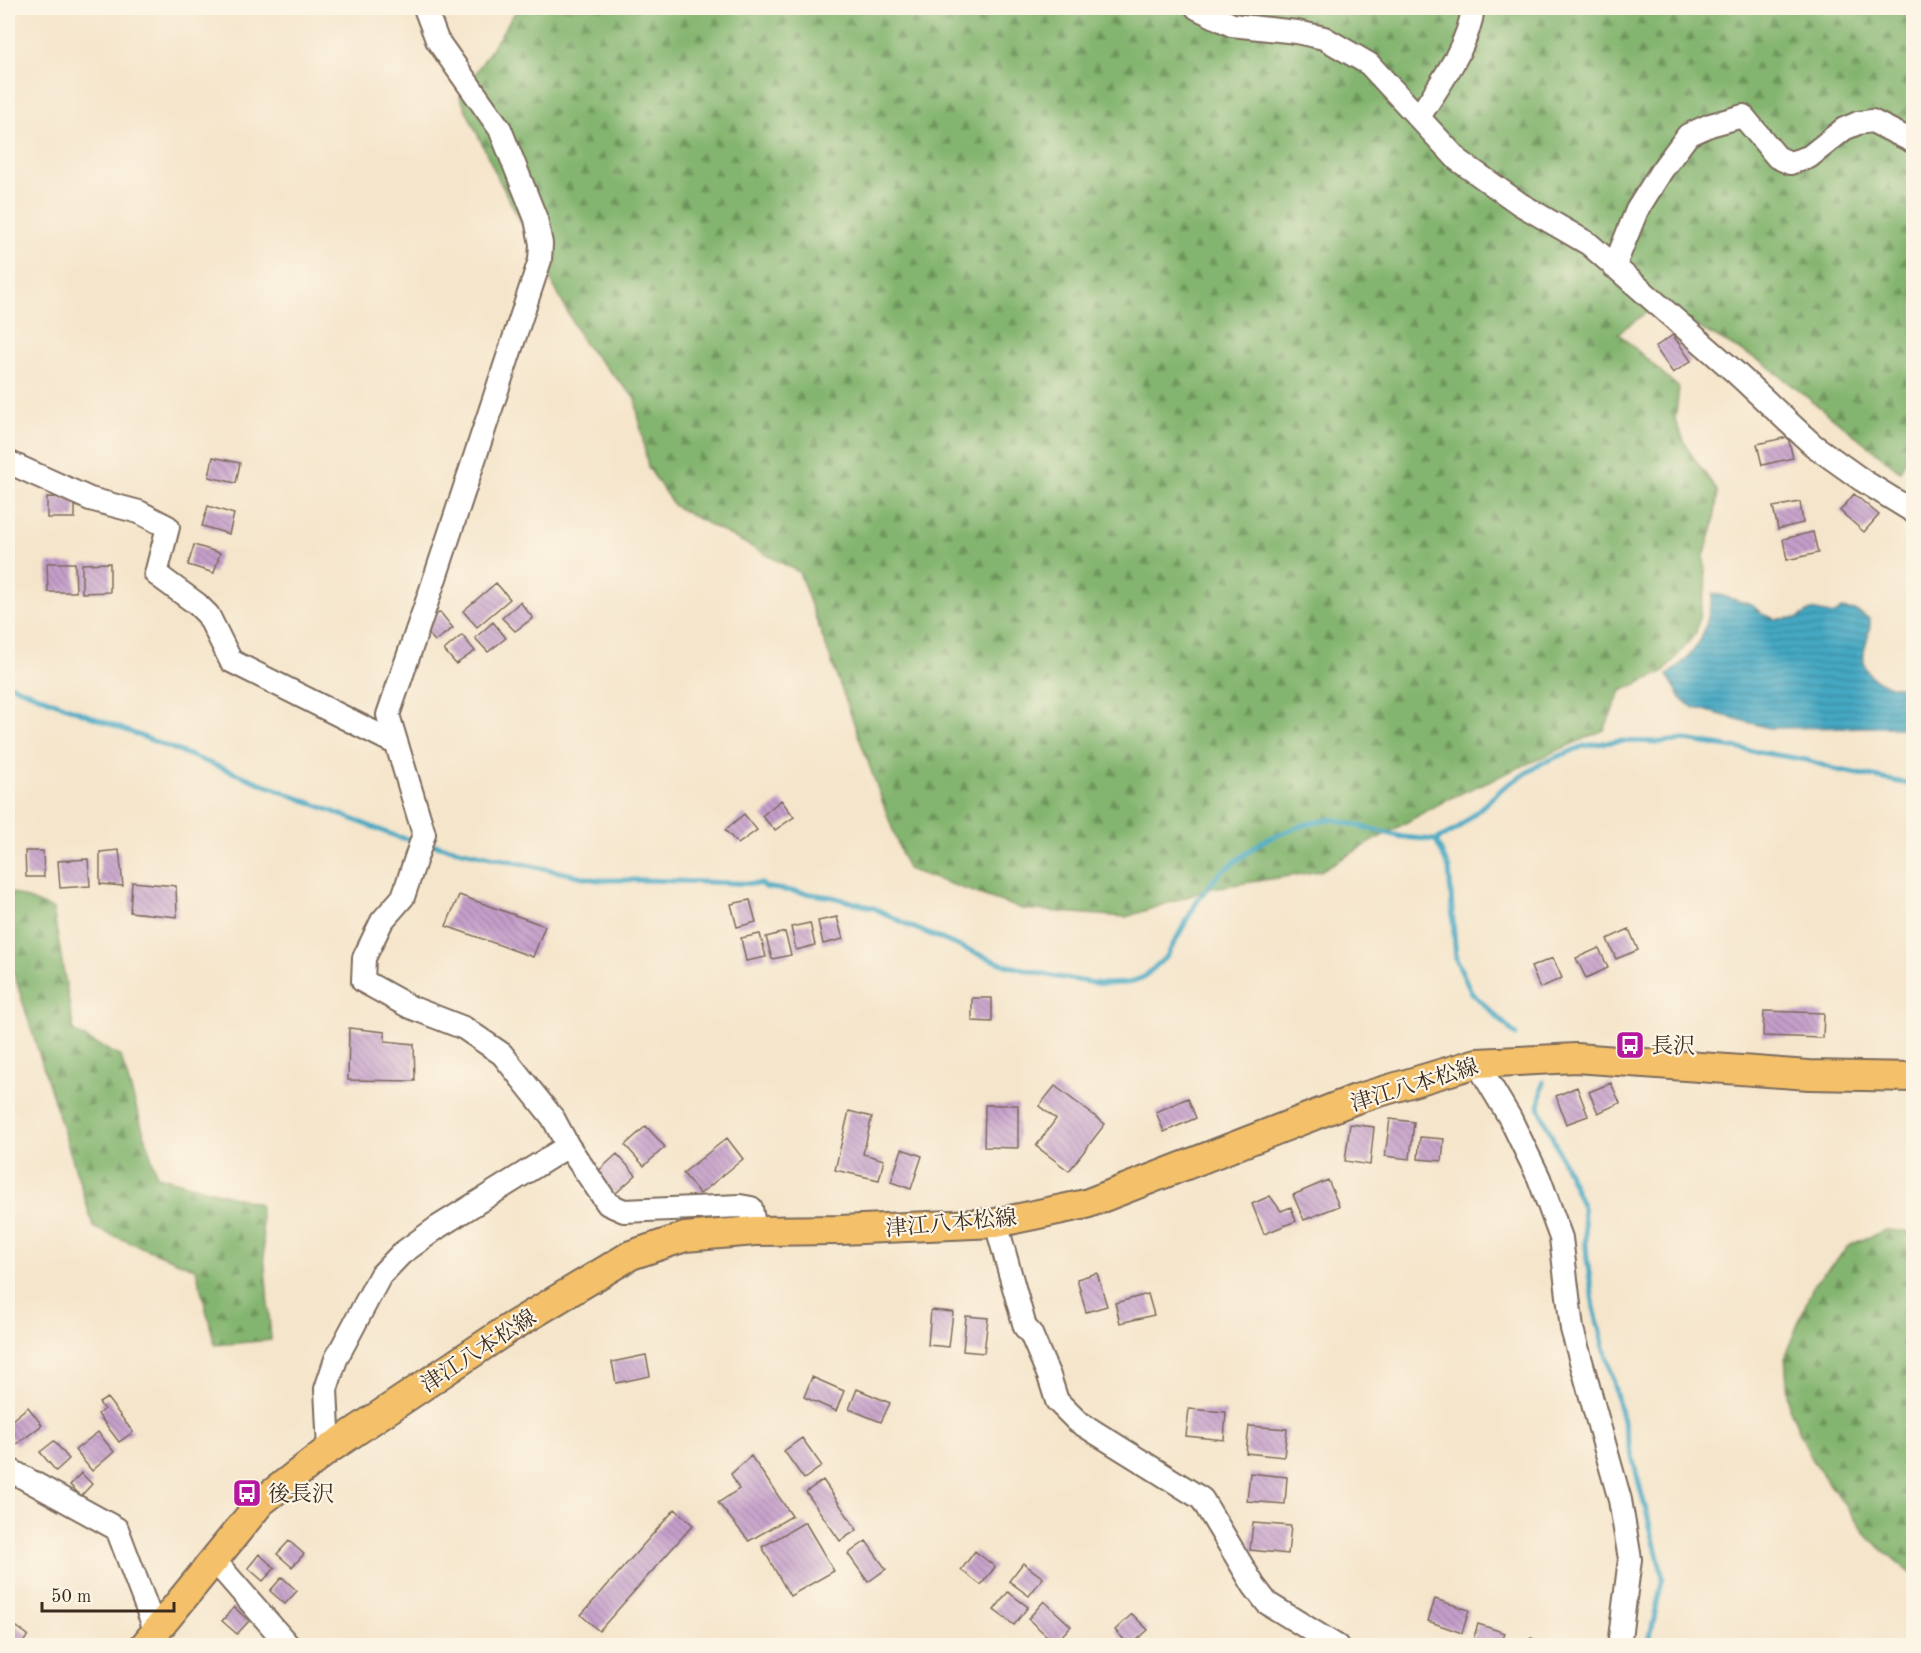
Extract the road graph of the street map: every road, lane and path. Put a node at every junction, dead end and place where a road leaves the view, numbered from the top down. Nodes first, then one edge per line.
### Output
1 (425, 8) edge
2 (1197, 8) edge
3 (1473, 8) edge
4 (1419, 117) junction
5 (1914, 142) edge
6 (1614, 267) junction
7 (8, 462) edge
8 (1914, 512) edge
9 (395, 743) junction
10 (1476, 1063) junction
11 (1914, 1077) edge
12 (568, 1146) junction
13 (996, 1223) junction
14 (755, 1231) junction
15 (329, 1449) junction
16 (8, 1469) edge
17 (214, 1560) junction
18 (150, 1639) edge
19 (289, 1646) edge
20 (1337, 1646) edge
21 (1619, 1646) edge

1 - 9 street
2 - 4 street
3 - 4 street
4 - 6 street
5 - 6 street
6 - 8 street
7 - 9 street
9 - 12 street
10 - 11 main road, 津江八本松線
10 - 13 main road, 津江八本松線
10 - 21 street
12 - 14 street
12 - 15 street
13 - 14 main road, 津江八本松線
13 - 20 street
14 - 15 main road, 津江八本松線
15 - 17 main road, 津江八本松線
16 - 18 street
17 - 18 main road, 津江八本松線
17 - 19 street

